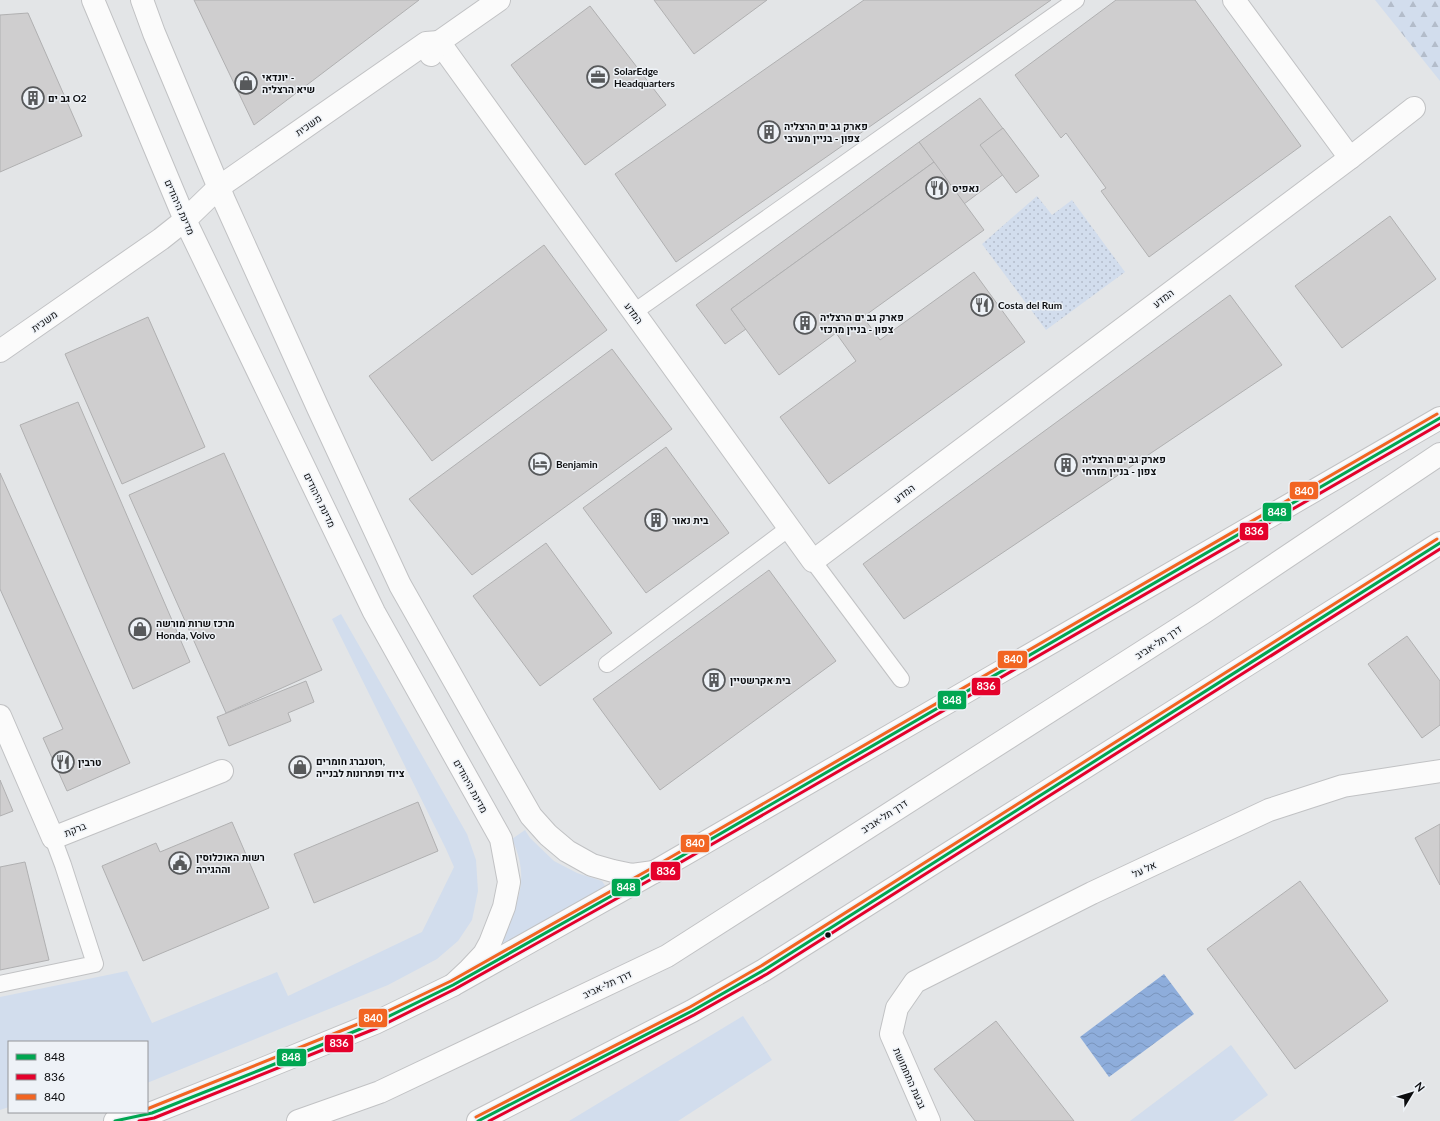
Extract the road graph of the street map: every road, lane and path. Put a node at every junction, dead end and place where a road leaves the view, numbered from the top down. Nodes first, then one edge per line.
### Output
1 (93, 0) edge
2 (142, 0) edge
3 (500, 0) edge
4 (1076, 0) edge
5 (1234, 0) edge
6 (439, 42) junction
7 (1414, 108) dead end
8 (1350, 158) junction
9 (222, 193) junction
10 (185, 220) junction
11 (634, 312) junction
12 (0, 351) edge
13 (1440, 418) edge
14 (1440, 454) edge
15 (789, 528) junction
16 (1440, 543) edge
17 (813, 561) junction
18 (607, 664) dead end
19 (901, 679) dead end
20 (0, 716) edge
21 (222, 771) dead end
22 (1440, 771) edge
23 (53, 838) junction
24 (654, 872) junction
25 (0, 984) edge
26 (453, 985) junction
27 (891, 1034) joint
28 (115, 1121) edge
29 (298, 1121) edge
30 (478, 1121) edge
31 (929, 1121) edge

1 - 10 main road, מדינת היהודים
2 - 9 main road
3 - 6 main road, משכית
4 - 11 lane
5 - 8 main road
6 - 9 main road, משכית
6 - 11 main road, המדע
7 - 8 main road, המדע
8 - 17 main road, המדע
9 - 10 main road, משכית
9 - 24 main road
10 - 12 main road, משכית
10 - 26 main road, מדינת היהודים
11 - 15 main road, המדע
13 - 24 main road
14 - 29 main road, דרך תל-אביב
15 - 17 main road, המדע
15 - 18 lane
16 - 30 main road
17 - 19 lane
20 - 23 main road, ברקת
21 - 23 main road, ברקת
22 - 27 main road, אל על
23 - 25 lane
24 - 26 main road
26 - 28 main road
27 - 31 main road, גבעת התחמושת

